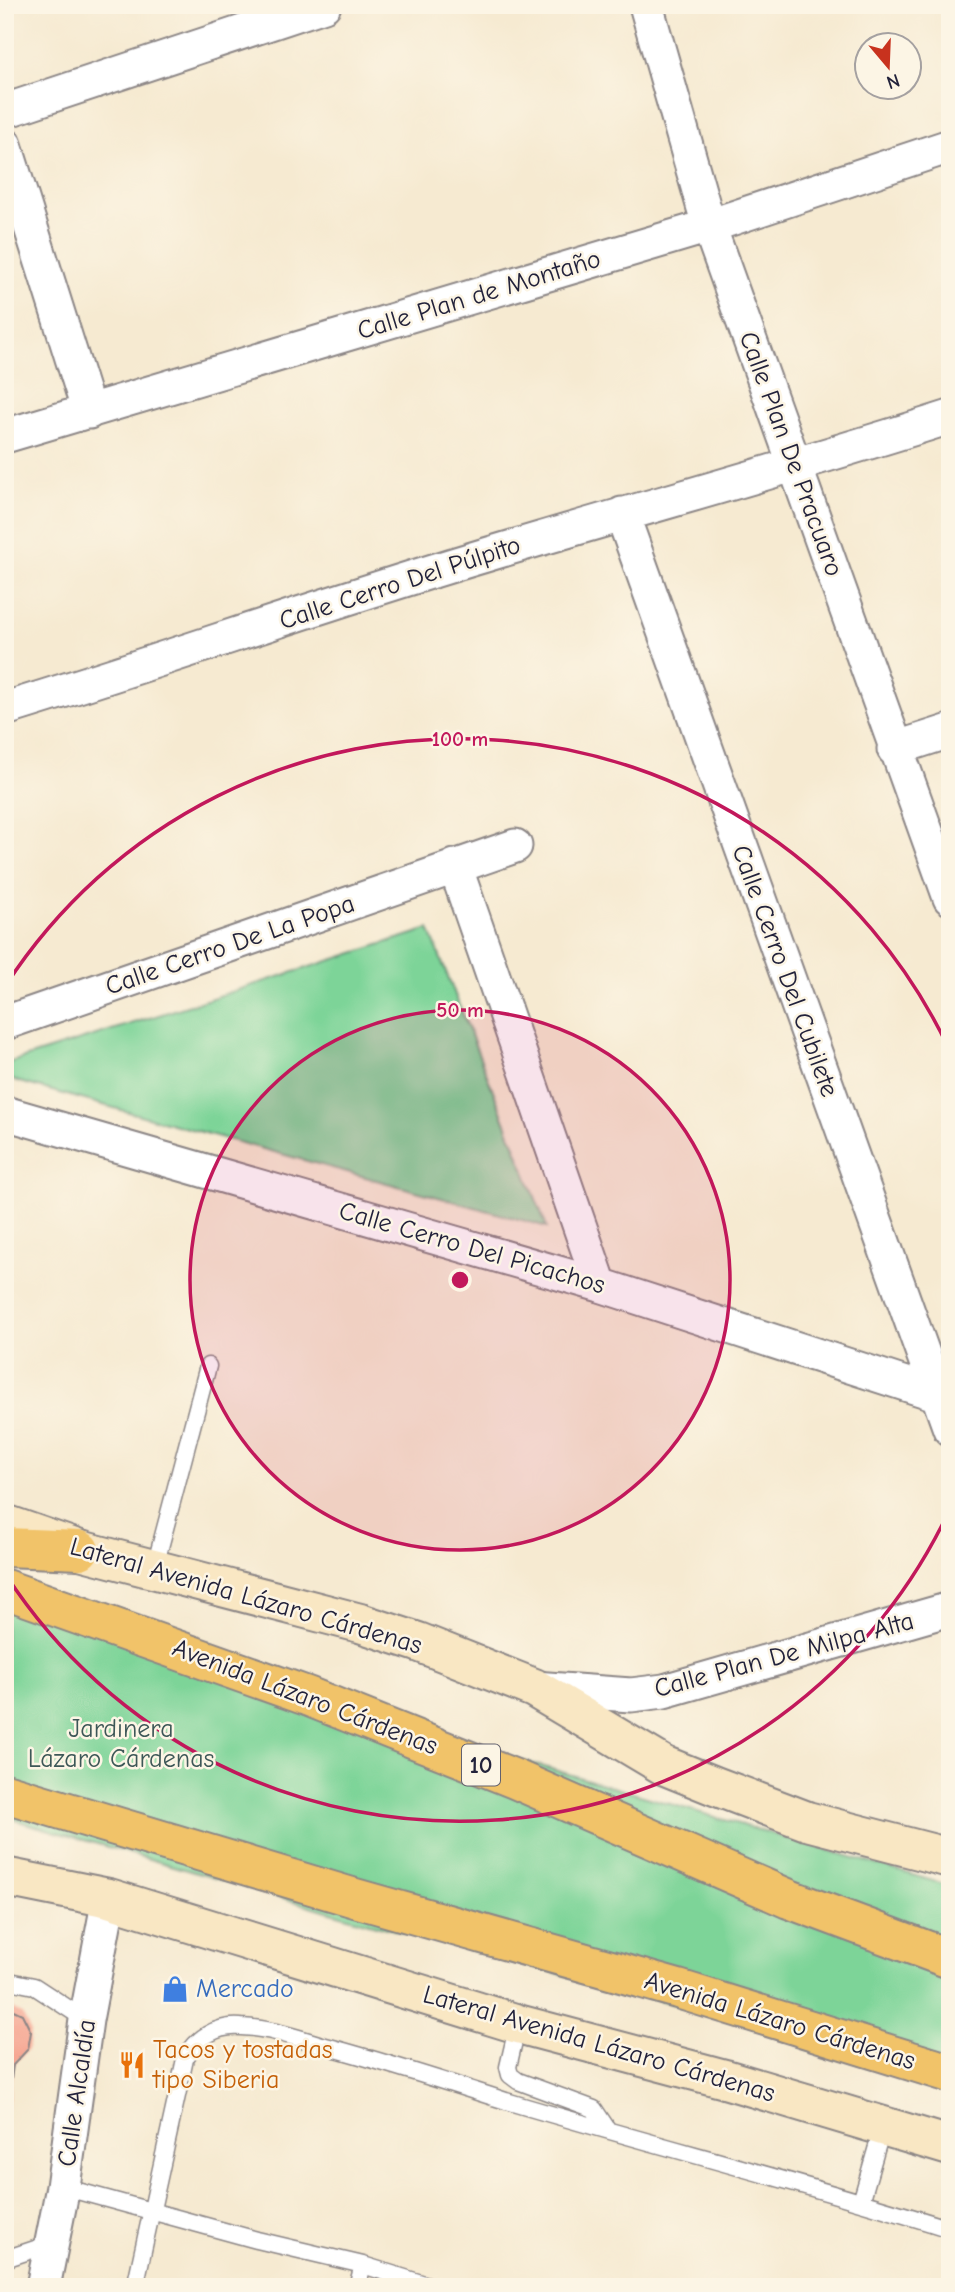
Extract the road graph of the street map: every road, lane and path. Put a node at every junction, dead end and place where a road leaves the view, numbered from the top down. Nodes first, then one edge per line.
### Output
1 (324, 5) edge
2 (646, 5) edge
3 (5, 111) edge
4 (5, 145) edge
5 (950, 146) edge
6 (709, 226) junction
7 (89, 412) junction
8 (950, 417) edge
9 (5, 436) edge
10 (797, 466) junction
11 (622, 514) junction
12 (5, 709) edge
13 (950, 731) edge
14 (894, 749) junction
15 (515, 846) dead end
16 (455, 866) junction
17 (950, 898) edge
18 (5, 1023) edge
19 (5, 1113) edge
20 (600, 1285) junction
21 (208, 1366) dead end
22 (936, 1394) junction
23 (950, 1429) edge
24 (5, 1524) edge
25 (5, 1548) edge
26 (80, 1550) junction
27 (154, 1570) junction
28 (5, 1589) edge
29 (950, 1609) edge
30 (534, 1688) junction
31 (5, 1793) edge
32 (950, 1858) edge
33 (9, 1880) edge
34 (109, 1898) junction
35 (950, 1959) edge
36 (5, 1980) edge
37 (86, 2020) junction
38 (518, 2024) junction
39 (950, 2073) edge
40 (883, 2126) junction
41 (608, 2130) junction
42 (950, 2146) edge
43 (64, 2187) junction
44 (861, 2202) junction
45 (152, 2210) junction
46 (950, 2229) edge
47 (50, 2244) junction
48 (5, 2259) edge
49 (363, 2265) junction
50 (43, 2287) edge
51 (135, 2287) edge
52 (357, 2287) edge
53 (434, 2287) edge

1 - 3 street
2 - 6 street, Calle Plan De Pracuaro
4 - 7 street
5 - 6 street, Calle Plan de Montaño
6 - 7 street, Calle Plan de Montaño
6 - 10 street, Calle Plan De Pracuaro
7 - 9 street, Calle Plan de Montaño
8 - 10 street, Calle Cerro Del Púlpito
10 - 11 street, Calle Cerro Del Púlpito
10 - 14 street, Calle Plan De Pracuaro
11 - 12 street, Calle Cerro Del Púlpito
11 - 22 street, Calle Cerro Del Cubilete
13 - 14 street
14 - 17 street, Calle Plan De Pracuaro
15 - 16 street, Calle Cerro De La Popa
16 - 18 street, Calle Cerro De La Popa
16 - 20 street
19 - 20 street, Calle Cerro Del Picachos
20 - 22 street, Calle Cerro Del Picachos
21 - 27 lane
22 - 23 street, Calle Cerro Del Cubilete
24 - 26 main road, Lateral Avenida Lázaro Cárdenas
25 - 26 highway
26 - 27 main road, Lateral Avenida Lázaro Cárdenas
27 - 30 main road, Lateral Avenida Lázaro Cárdenas
28 - 35 highway, Avenida Lázaro Cárdenas / 10
29 - 30 street, Calle Plan De Milpa Alta
30 - 32 main road, Lateral Avenida Lázaro Cárdenas
31 - 39 highway, Avenida Lázaro Cárdenas
33 - 34 main road, Lateral Avenida Lázaro Cárdenas
34 - 37 street, Calle Alcaldía
34 - 38 main road, Lateral Avenida Lázaro Cárdenas
36 - 37 lane
37 - 43 street, Calle Alcaldía
38 - 40 main road, Lateral Avenida Lázaro Cárdenas
38 - 41 lane
40 - 42 main road, Lateral Avenida Lázaro Cárdenas
40 - 44 lane
41 - 44 lane
41 - 45 lane
43 - 45 lane
43 - 47 street, Calle Alcaldía
44 - 46 lane
45 - 49 lane
45 - 51 lane
47 - 48 lane
47 - 50 street, Calle Alcaldía
49 - 52 lane
49 - 53 lane

